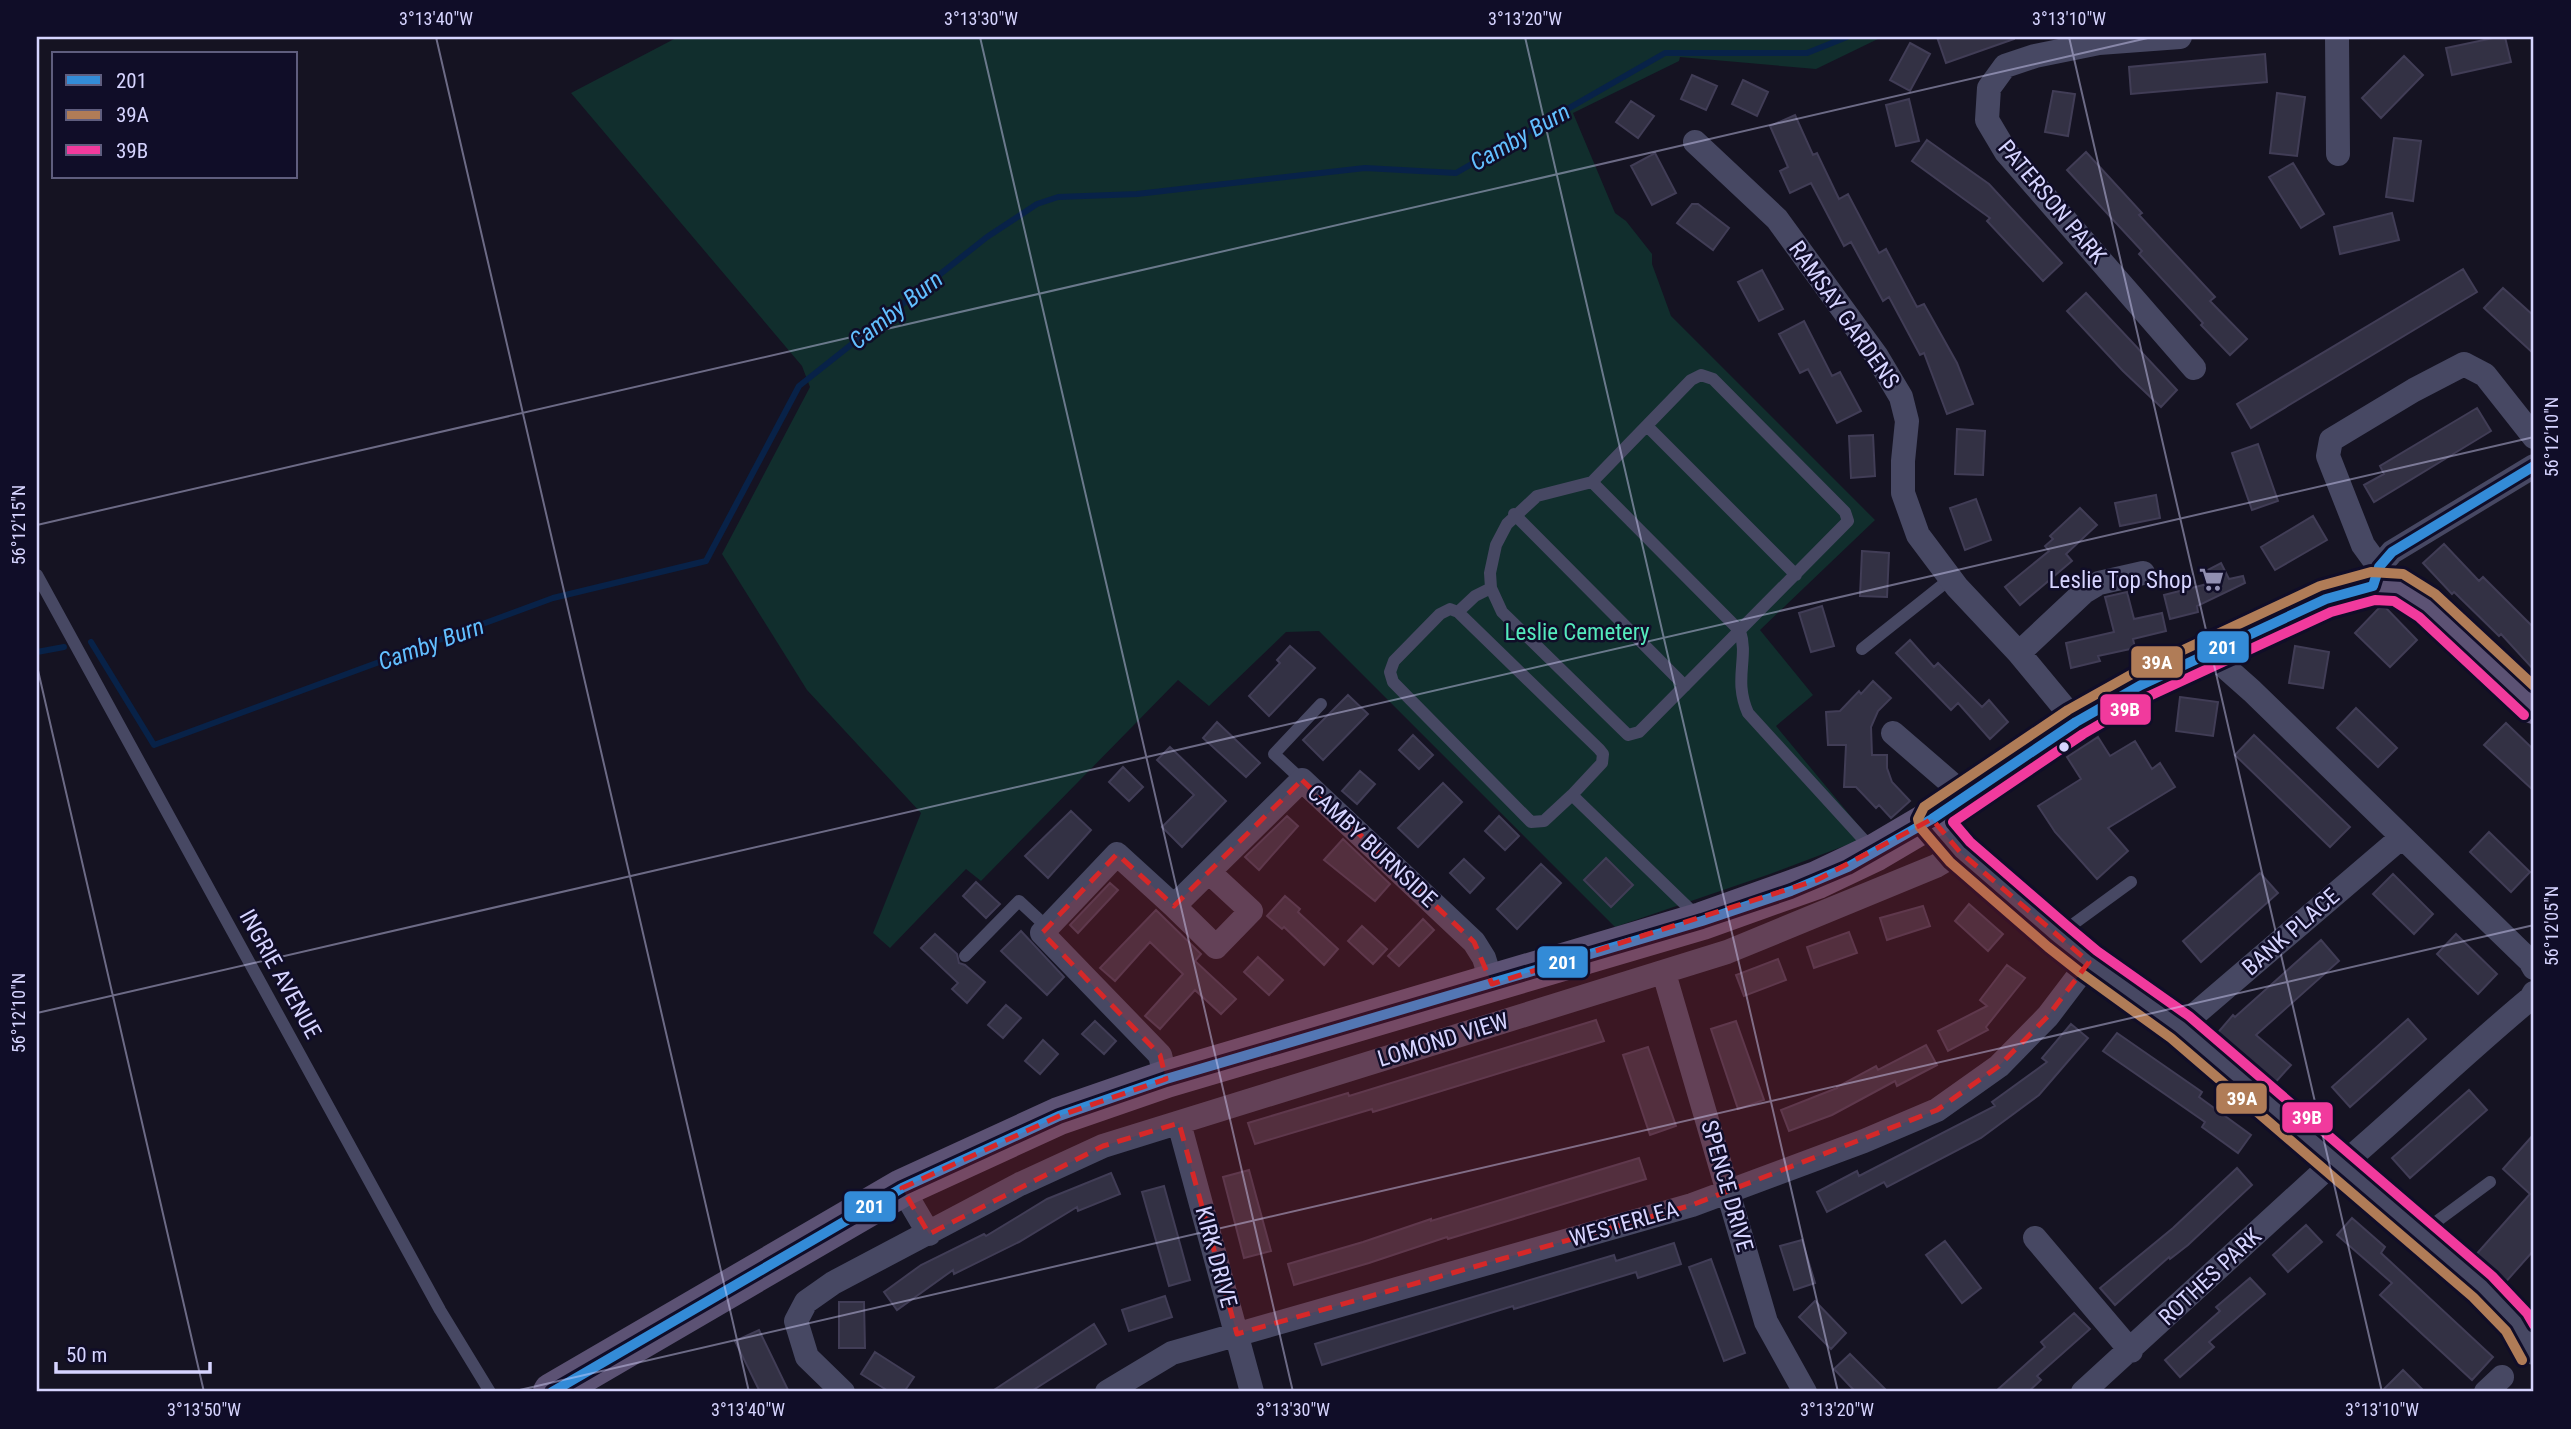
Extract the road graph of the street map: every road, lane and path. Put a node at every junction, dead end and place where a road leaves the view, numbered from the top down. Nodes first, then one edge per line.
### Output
1 (2180, 37) edge
2 (2337, 37) edge
3 (1695, 142) dead end
4 (2338, 154) dead end
5 (2194, 368) dead end
6 (1647, 426) junction
7 (2534, 437) edge
8 (2534, 466) edge
9 (1592, 482) junction
10 (1514, 514) junction
11 (2143, 573) dead end
12 (37, 575) edge
13 (1796, 575) junction
14 (2376, 576) junction
15 (1950, 579) junction
16 (1491, 588) junction
17 (1458, 612) junction
18 (1740, 631) junction
19 (1862, 649) dead end
20 (2208, 652) junction
21 (2019, 653) junction
22 (1685, 686) junction
23 (1321, 704) dead end
24 (2534, 705) edge
25 (2077, 722) junction
26 (1893, 733) dead end
27 (1302, 780) junction
28 (1572, 795) junction
29 (1967, 797) junction
30 (1932, 819) junction
31 (2402, 836) junction
32 (1876, 852) junction
33 (1960, 852) junction
34 (1210, 873) junction
35 (2131, 883) dead end
36 (1174, 906) junction
37 (1702, 921) junction
38 (1048, 928) junction
39 (2057, 936) junction
40 (965, 956) dead end
41 (2089, 962) junction
42 (2534, 968) edge
43 (1664, 973) junction
44 (1492, 984) junction
45 (2534, 993) edge
46 (2180, 1027) junction
47 (1166, 1079) junction
48 (1179, 1123) junction
49 (2339, 1163) junction
50 (2490, 1182) dead end
51 (902, 1188) junction
52 (1729, 1192) junction
53 (2421, 1233) junction
54 (929, 1234) junction
55 (2035, 1238) dead end
56 (1237, 1334) junction
57 (2131, 1351) junction
58 (2534, 1353) edge
59 (490, 1392) edge
60 (552, 1392) edge
61 (843, 1392) edge
62 (1107, 1392) edge
63 (1252, 1392) edge
64 (1805, 1392) edge
65 (2083, 1392) edge

1 - 5 street, PATERSON PARK
2 - 4 street
3 - 15 street, RAMSAY GARDENS
6 - 9 lane
6 - 13 lane
6 - 13 lane
7 - 14 street
8 - 14 street
9 - 10 lane
9 - 18 lane
10 - 16 lane
10 - 22 lane
11 - 21 street
12 - 59 lane, INGRIE AVENUE
13 - 18 lane
14 - 20 main road
14 - 24 main road
15 - 19 lane
15 - 21 street, RAMSAY GARDENS
16 - 17 lane
16 - 22 lane
17 - 28 lane
17 - 28 lane
18 - 22 lane
18 - 32 lane
20 - 25 main road
20 - 31 street
21 - 25 street, RAMSAY GARDENS
23 - 27 lane
25 - 29 main road
26 - 29 street
27 - 34 street, CAMBY BURNSIDE
27 - 44 street, CAMBY BURNSIDE
28 - 37 lane
29 - 30 main road
30 - 32 main road
30 - 33 street
31 - 42 street
31 - 46 street, BANK PLACE
32 - 37 main road
33 - 39 street
33 - 43 street, LOMOND VIEW
34 - 36 street, CAMBY BURNSIDE
34 - 36 street
35 - 39 lane
36 - 38 street
37 - 44 main road
38 - 40 lane
38 - 47 street
39 - 41 street
41 - 46 street
41 - 52 street, WESTERLEA
43 - 48 street, LOMOND VIEW
43 - 52 street, SPENCE DRIVE
44 - 47 main road
45 - 49 street
46 - 49 street
47 - 51 main road
48 - 54 street, LOMOND VIEW
48 - 56 street, KIRK DRIVE
49 - 53 street
49 - 57 street, ROTHES PARK
50 - 53 lane
51 - 54 street
51 - 60 main road
52 - 56 street, WESTERLEA
52 - 64 street, SPENCE DRIVE
53 - 58 street
54 - 61 street, LOMOND VIEW
55 - 57 street
56 - 62 street, WESTERLEA
56 - 63 street, KIRK DRIVE
57 - 65 street, ROTHES PARK

